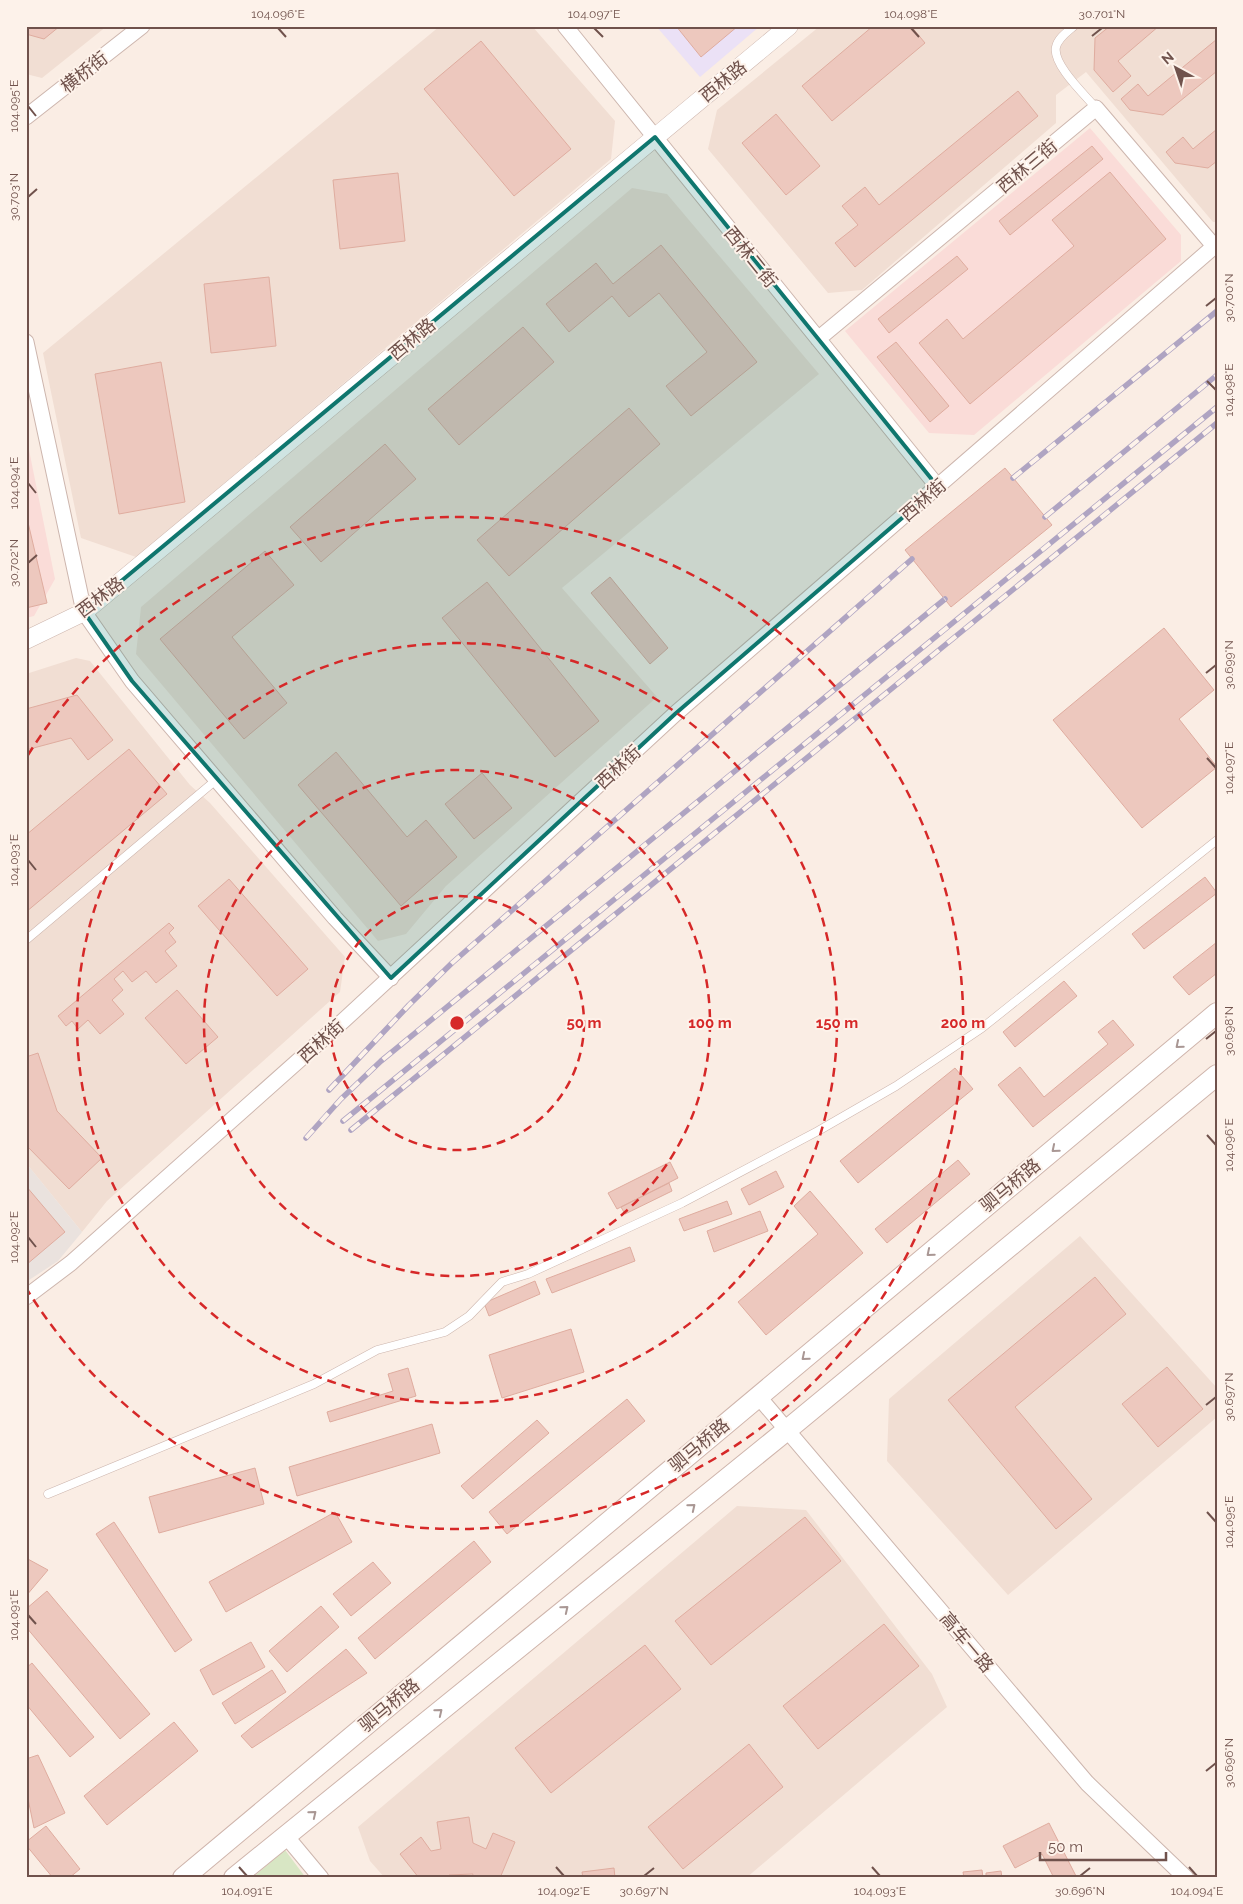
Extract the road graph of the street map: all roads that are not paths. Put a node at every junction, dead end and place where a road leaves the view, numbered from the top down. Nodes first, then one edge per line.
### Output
1 (142, 26) edge
2 (565, 26) edge
3 (789, 26) edge
4 (1074, 26) edge
5 (1096, 108) junction
6 (26, 117) edge
7 (655, 137) junction
8 (1215, 245) edge
9 (818, 339) junction
10 (26, 342) edge
11 (938, 487) junction
12 (84, 612) junction
13 (26, 640) edge
14 (216, 780) junction
15 (1217, 840) edge
16 (26, 940) edge
17 (391, 978) junction
18 (1217, 1013) edge
19 (1217, 1075) edge
20 (26, 1297) edge
21 (758, 1396) junction
22 (787, 1430) junction
23 (48, 1494) dead end
24 (286, 1836) junction
25 (183, 1878) edge
26 (234, 1878) edge
27 (321, 1878) edge
28 (1186, 1878) edge

1 - 6 street, 横桥街
2 - 7 street, 西林二街
3 - 7 street, 西林路
4 - 5 lane
5 - 8 street
5 - 9 street, 西林三街
7 - 9 street, 西林二街
7 - 12 street, 西林路
8 - 11 street, 西林街
9 - 11 street, 西林二街
10 - 12 street
11 - 17 street, 西林街
12 - 13 street, 西林路
12 - 14 street
14 - 16 lane
14 - 17 street
15 - 23 lane
17 - 20 street, 西林街
18 -> 21 main road, 驷马桥路
19 - 22 main road, 驷马桥路
21 - 22 street, 高车一路
21 - 25 main road, 驷马桥路
24 -> 22 main road, 驷马桥路
22 - 28 street, 高车一路
24 - 26 main road, 驷马桥路
24 - 27 street

